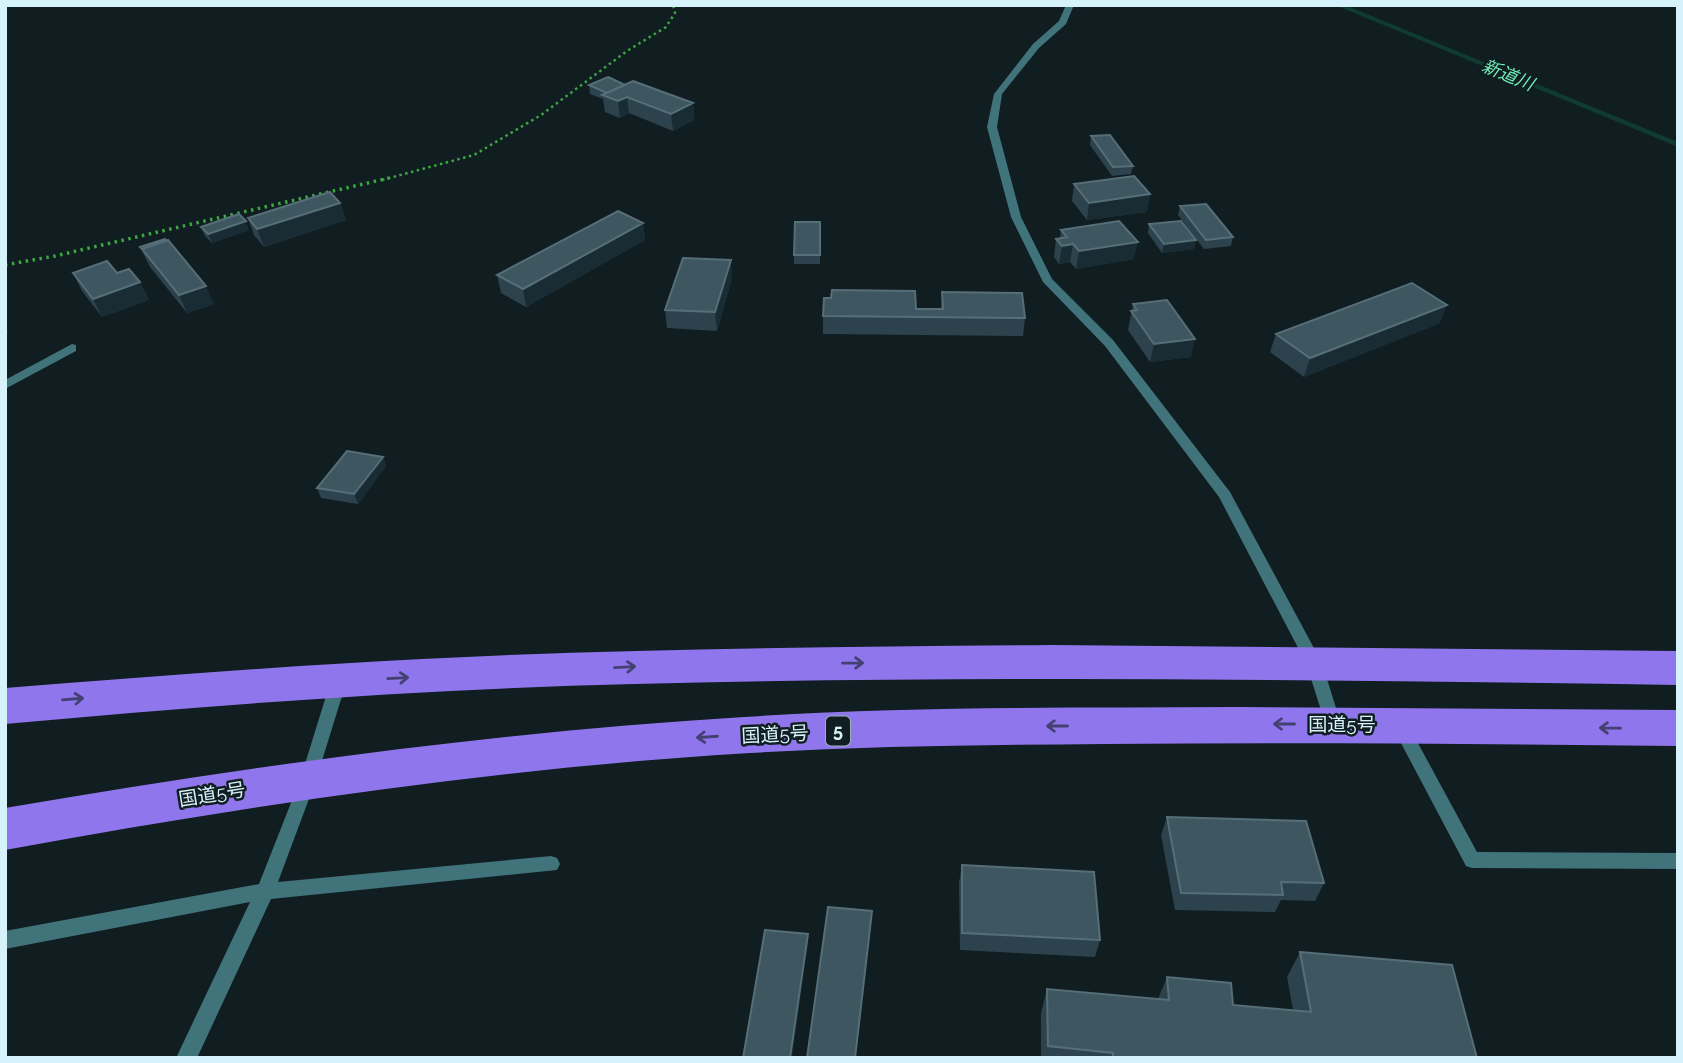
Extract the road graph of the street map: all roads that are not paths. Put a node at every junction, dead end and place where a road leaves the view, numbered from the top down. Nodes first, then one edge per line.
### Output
1 (1070, 5) edge
2 (72, 348) dead end
3 (5, 386) edge
4 (1314, 663) junction
5 (1678, 668) edge
6 (339, 680) junction
7 (5, 706) edge
8 (1333, 724) junction
9 (1399, 725) junction
10 (1678, 729) edge
11 (308, 780) junction
12 (5, 829) edge
13 (1678, 861) edge
14 (551, 864) dead end
15 (265, 891) junction
16 (5, 940) edge
17 (186, 1058) edge

1 - 4 street
2 - 3 street
4 - 5 highway
6 -> 4 highway
4 - 8 street
7 -> 6 highway
6 - 11 street
8 - 9 highway, 国道5号 / 5
8 -> 11 highway, 国道5号 / 5
10 -> 9 highway, 国道5号 / 5
9 - 13 street
11 - 12 highway, 国道5号 / 5
11 - 15 street
14 - 15 street
15 - 16 street
15 - 17 street

